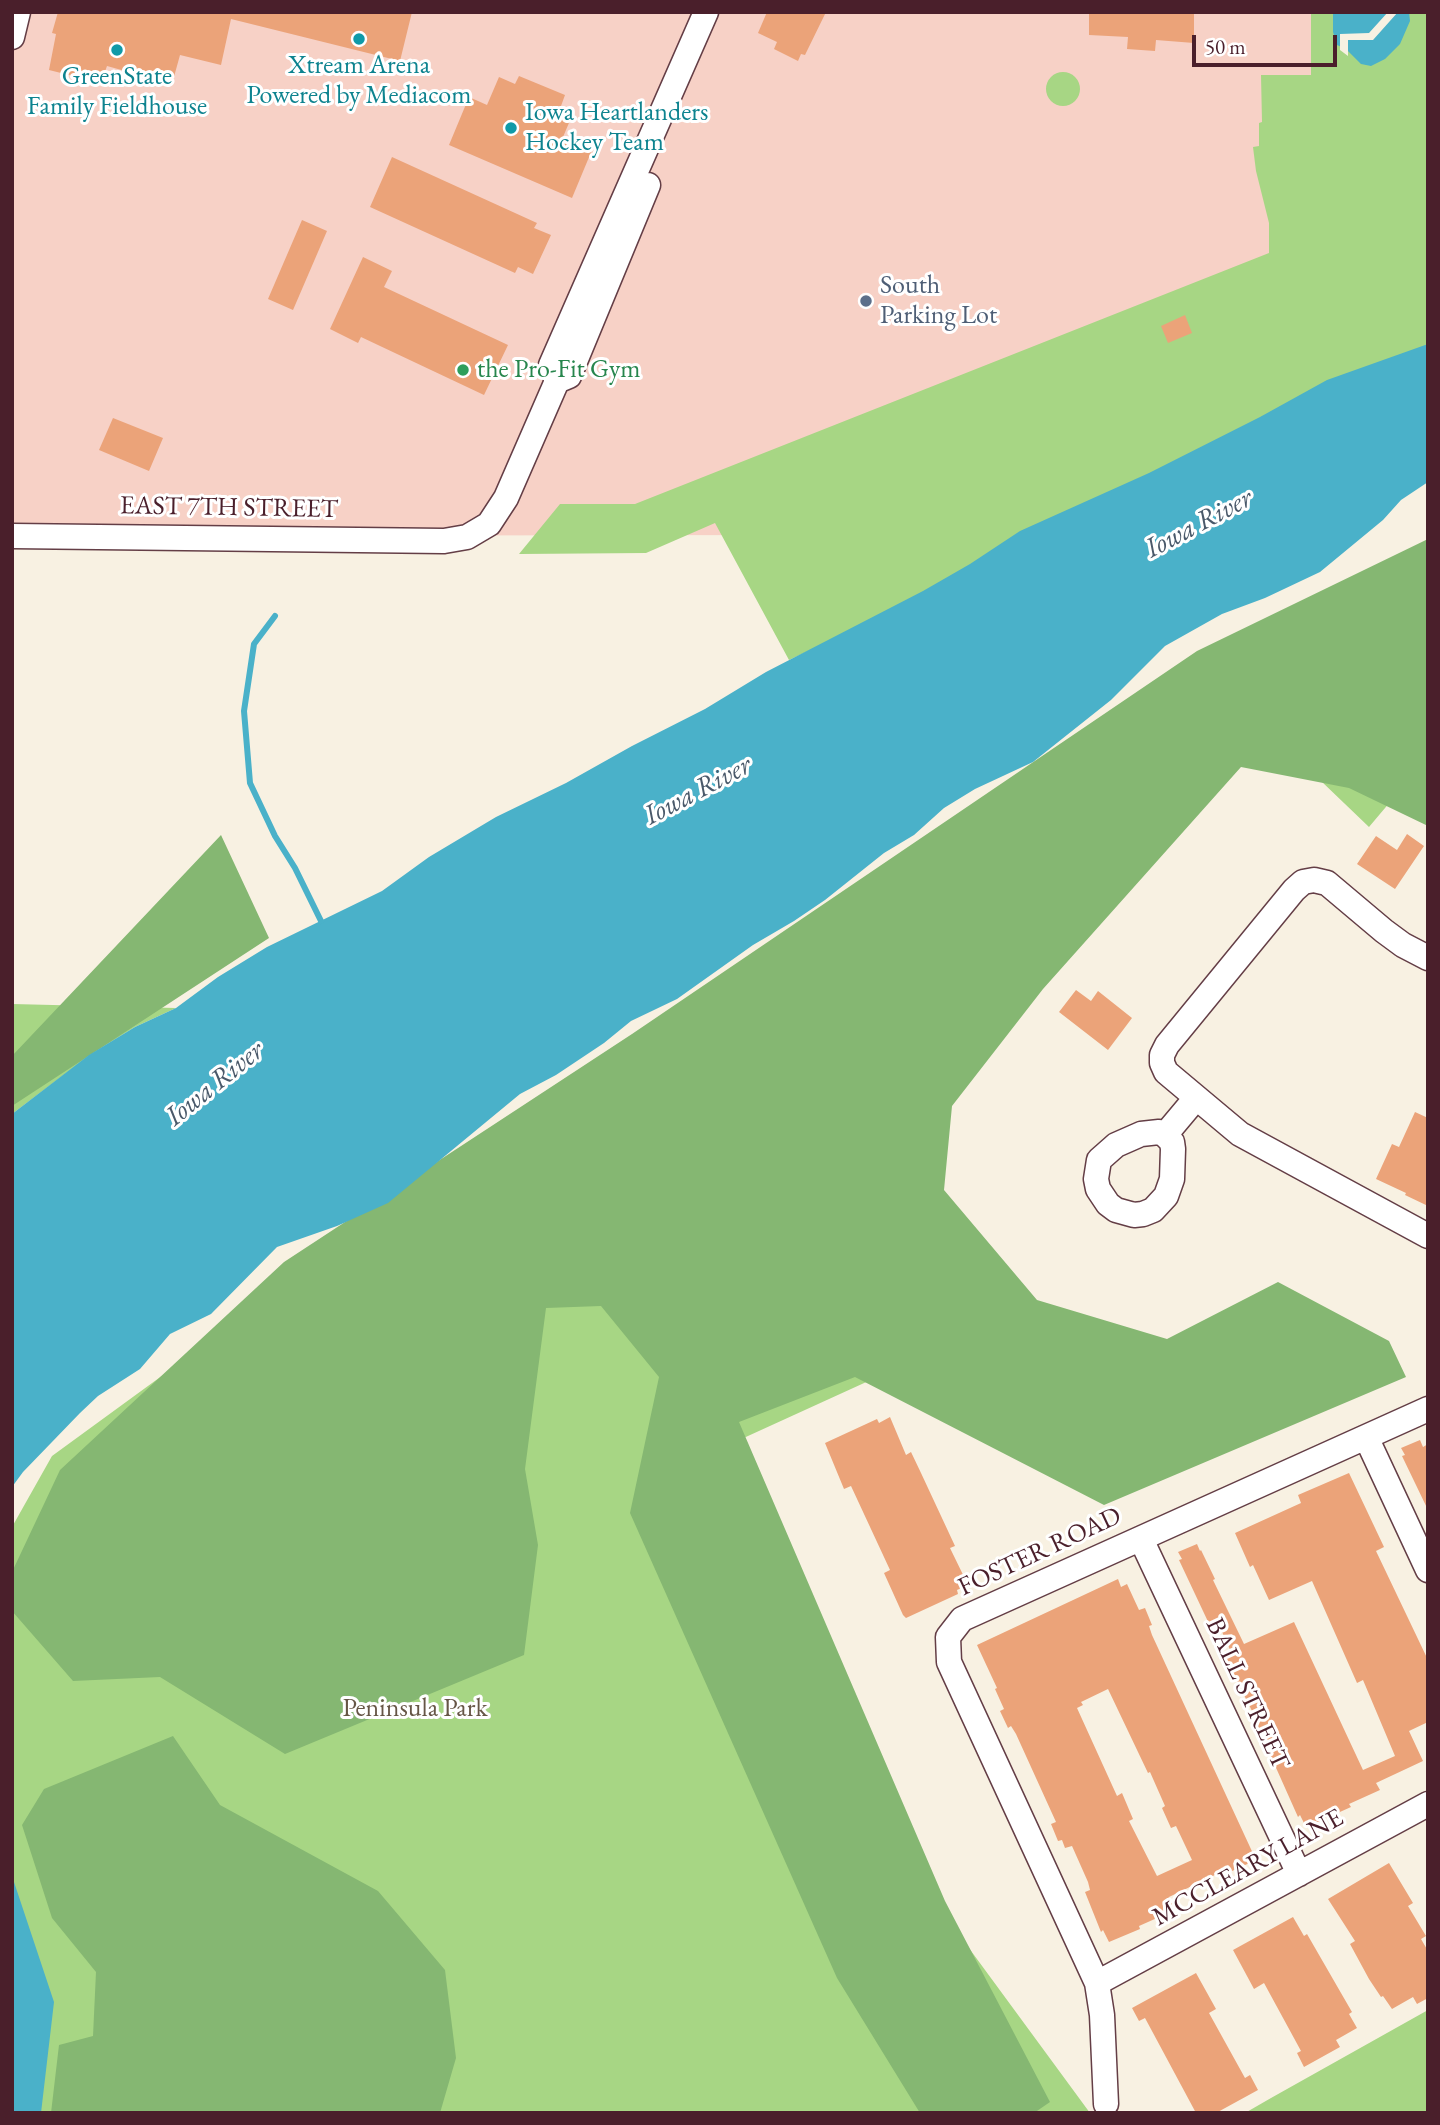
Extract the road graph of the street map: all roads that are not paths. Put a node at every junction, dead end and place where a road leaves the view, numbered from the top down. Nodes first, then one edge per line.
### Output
1 (18, 12) edge
2 (706, 12) edge
3 (723, 12) edge
4 (12, 37) edge
5 (557, 381) junction
6 (12, 536) edge
7 (1428, 958) edge
8 (1196, 1098) junction
9 (1165, 1135) dead end
10 (1428, 1236) edge
11 (1428, 1409) edge
12 (1366, 1437) junction
13 (1141, 1539) junction
14 (1428, 1570) edge
15 (1428, 1804) edge
16 (1299, 1874) junction
17 (1097, 1983) junction
18 (1106, 2104) dead end

1 - 4 street
2 - 5 street
3 - 5 street
5 - 6 street, EAST 7TH STREET
7 - 8 street
8 - 9 street
8 - 10 street
11 - 12 street, FOSTER ROAD
12 - 13 street, FOSTER ROAD
12 - 14 street
13 - 16 street, BALL STREET
13 - 17 street, FOSTER ROAD
15 - 16 street, MCCLEARY LANE
16 - 17 street, MCCLEARY LANE
17 - 18 street, FOSTER ROAD

